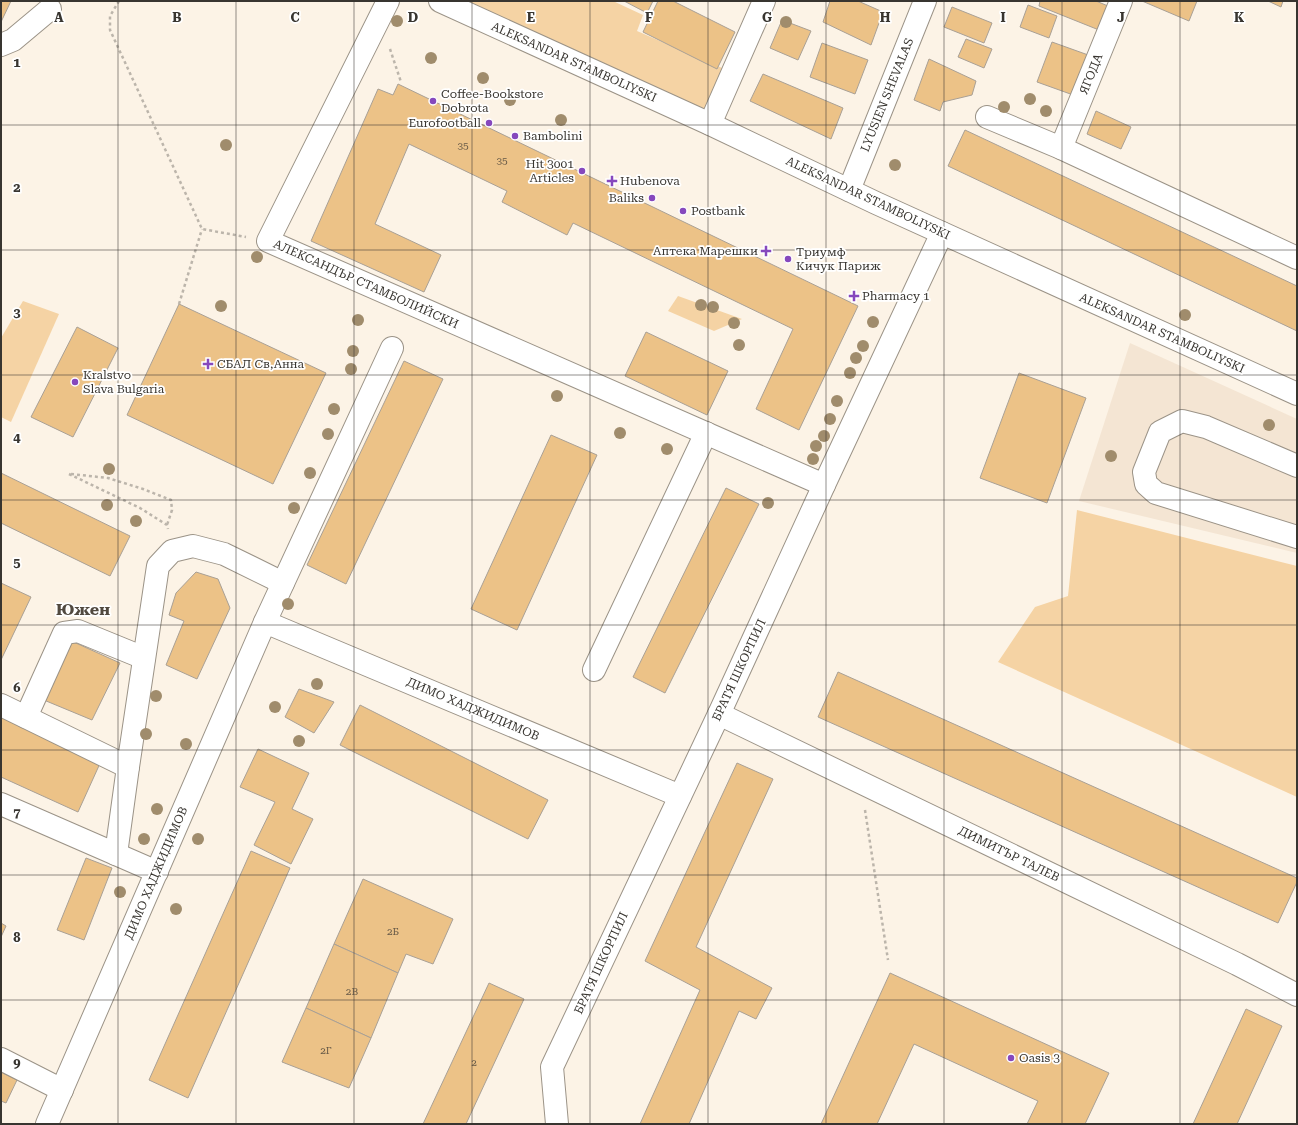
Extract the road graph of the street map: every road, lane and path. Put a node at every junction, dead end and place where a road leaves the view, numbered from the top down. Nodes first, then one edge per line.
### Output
1 (118, 1) edge
2 (388, 1) edge
3 (440, 1) edge
4 (764, 1) edge
5 (925, 1) edge
6 (1121, 1) edge
7 (50, 9) dead end
8 (1, 45) edge
9 (987, 117) dead end
10 (710, 124) junction
11 (1062, 148) junction
12 (849, 190) junction
13 (202, 229) junction
14 (942, 233) junction
15 (268, 241) junction
16 (1297, 258) edge
17 (179, 304) dead end
18 (392, 348) dead end
19 (1297, 394) edge
20 (706, 433) junction
21 (1297, 466) edge
22 (824, 485) junction
23 (167, 525) junction
24 (1297, 537) edge
25 (172, 551) junction
26 (283, 582) junction
27 (265, 622) junction
28 (144, 658) junction
29 (594, 670) dead end
30 (1, 705) edge
31 (719, 714) junction
32 (26, 717) junction
33 (128, 767) junction
34 (861, 783) junction
35 (680, 796) junction
36 (1, 804) edge
37 (116, 854) junction
38 (157, 872) junction
39 (888, 960) dead end
40 (1297, 995) edge
41 (1, 1059) edge
42 (62, 1090) junction
43 (47, 1124) edge
44 (557, 1124) edge

1 - 13 path
2 - 15 street, АЛЕКСАНДЪР СТАМБОЛИЙСКИ
3 - 10 street, ALEKSANDAR STAMBOLIYSKI
4 - 10 street
5 - 12 street, LYUSIEN SHEVALAS
6 - 11 street, ЯГОДА
7 - 8 street
9 - 11 street
10 - 12 street, ALEKSANDAR STAMBOLIYSKI
11 - 16 street
12 - 14 street, ALEKSANDAR STAMBOLIYSKI
13 - 15 path
13 - 17 path
14 - 19 street, ALEKSANDAR STAMBOLIYSKI
14 - 22 street, БРАТЯ ШКОРПИЛ
15 - 20 street, АЛЕКСАНДЪР СТАМБОЛИЙСКИ
18 - 26 street, ДИМО ХАДЖИДИМОВ
20 - 22 street
20 - 29 street
21 - 24 street
22 - 31 street, БРАТЯ ШКОРПИЛ
23 - 23 path
23 - 25 path
25 - 26 street
25 - 28 street
26 - 27 street, ДИМО ХАДЖИДИМОВ
27 - 35 street, ДИМО ХАДЖИДИМОВ
27 - 38 street, ДИМО ХАДЖИДИМОВ
28 - 32 street
28 - 33 street
30 - 32 street
31 - 34 street, ДИМИТЪР ТАЛЕВ
31 - 35 street, БРАТЯ ШКОРПИЛ
32 - 33 street
33 - 37 street
34 - 39 path
34 - 40 street, ДИМИТЪР ТАЛЕВ
35 - 44 street, БРАТЯ ШКОРПИЛ
36 - 37 street
37 - 38 street
38 - 42 street, ДИМО ХАДЖИДИМОВ
41 - 42 street
42 - 43 street, ДИМО ХАДЖИДИМОВ

